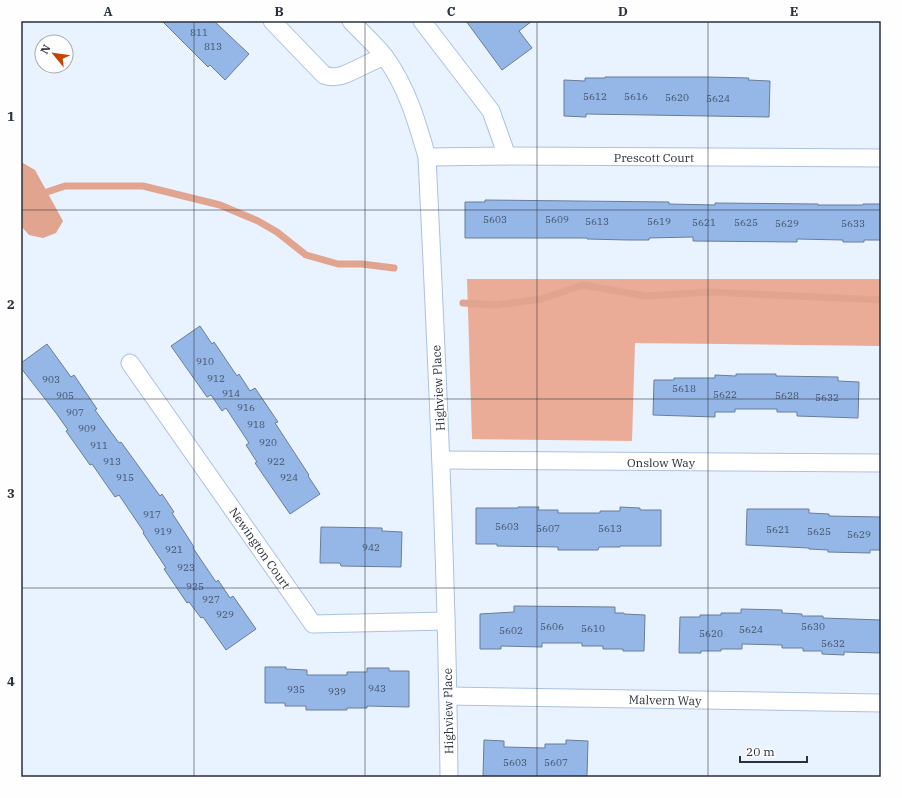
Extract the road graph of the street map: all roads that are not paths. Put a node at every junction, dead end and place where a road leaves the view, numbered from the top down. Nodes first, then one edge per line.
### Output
1 (272, 21) edge
2 (351, 21) edge
3 (422, 21) edge
4 (384, 56) junction
5 (507, 156) junction
6 (428, 157) junction
7 (881, 158) edge
8 (130, 363) dead end
9 (441, 460) junction
10 (881, 463) edge
11 (446, 621) junction
12 (448, 696) junction
13 (881, 704) edge
14 (449, 777) edge

1 - 4 street
2 - 4 street, Highview Place
3 - 5 street
4 - 6 street, Highview Place
5 - 6 street, Prescott Court
5 - 7 street, Prescott Court
6 - 9 street, Highview Place
8 - 11 street, Newington Court
9 - 10 street, Onslow Way
9 - 11 street, Highview Place
11 - 12 street, Highview Place
12 - 13 street, Malvern Way
12 - 14 street, Highview Place

